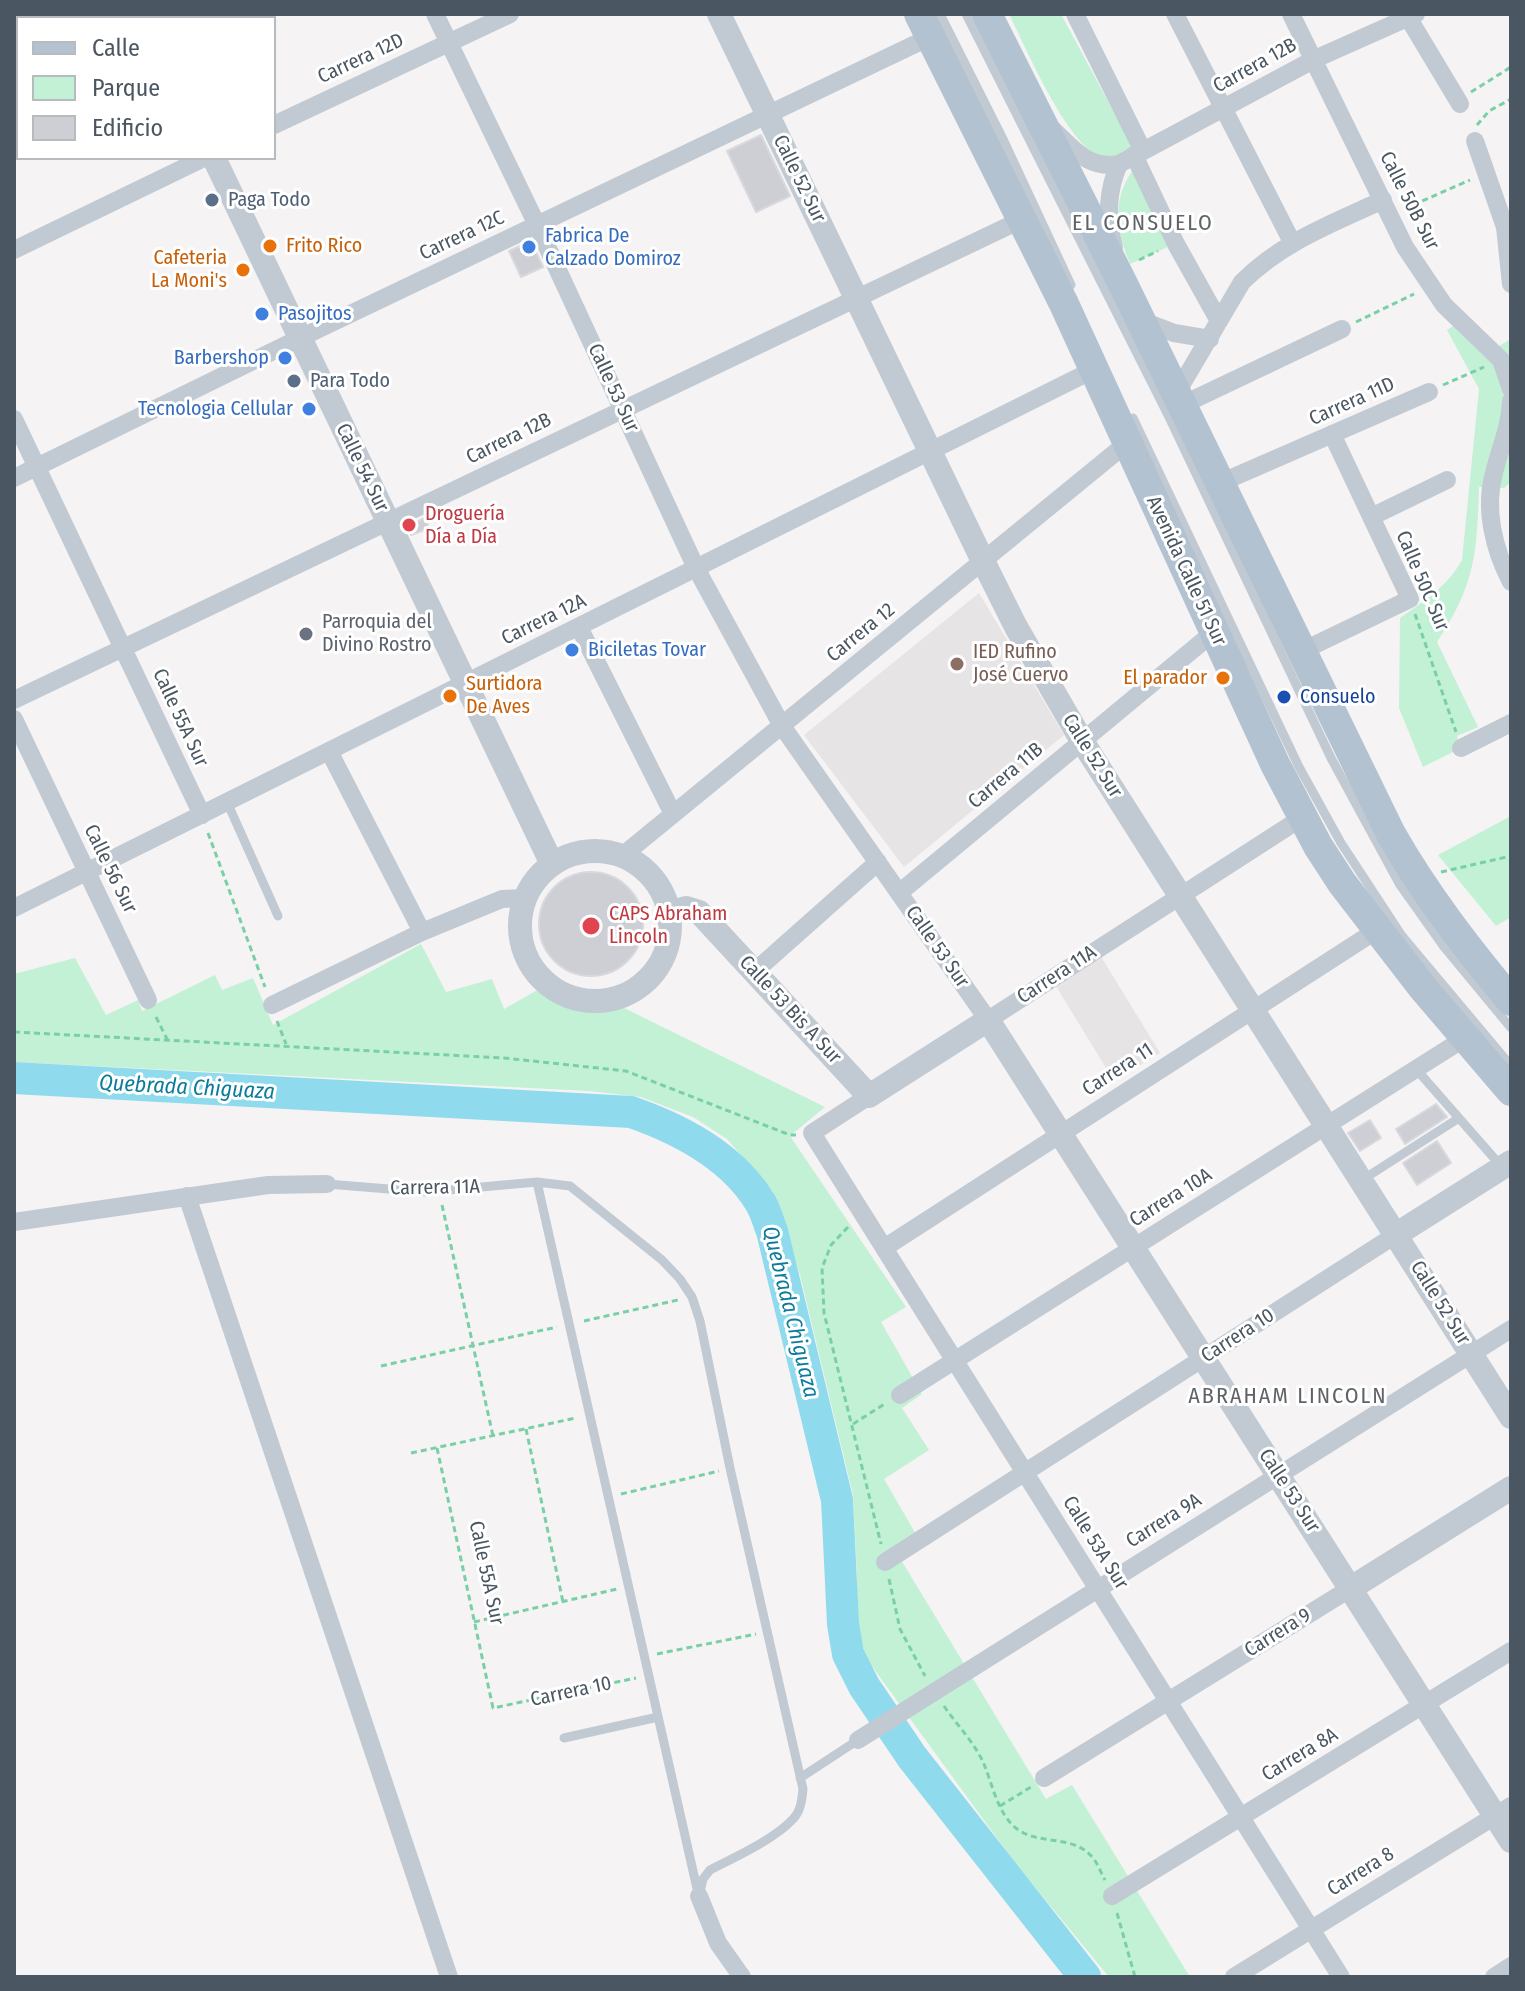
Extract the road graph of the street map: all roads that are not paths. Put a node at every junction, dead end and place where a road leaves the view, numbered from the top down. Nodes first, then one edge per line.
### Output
1 (435, 14) edge
2 (510, 14) edge
3 (719, 14) edge
4 (966, 14) edge
5 (987, 14) edge
6 (1075, 14) edge
7 (1175, 14) edge
8 (1291, 14) edge
9 (1410, 15) edge
10 (930, 22) edge
11 (449, 42) junction
12 (1315, 59) junction
13 (1459, 102) road end
14 (1223, 109) junction
15 (768, 115) junction
16 (1038, 117) junction
17 (276, 124) edge
18 (1475, 141) road end
19 (1132, 156) junction
20 (200, 160) edge
21 (215, 160) edge
22 (1386, 208) junction
23 (1023, 219) junction
24 (537, 225) junction
25 (1292, 242) junction
26 (14, 250) edge
27 (1121, 277) junction
28 (1511, 284) edge
29 (1075, 295) dead end
30 (856, 298) junction
31 (1140, 320) junction
32 (1219, 321) junction
33 (1342, 329) road end
34 (300, 338) junction
35 (1210, 339) junction
36 (1093, 370) junction
37 (1511, 389) edge
38 (1429, 392) road end
39 (1179, 399) junction
40 (1511, 401) edge
41 (1125, 402) dead end
42 (623, 409) junction
43 (14, 419) edge
44 (1332, 434) junction
45 (1127, 443) junction
46 (930, 452) junction
47 (36, 467) junction
48 (14, 478) edge
49 (1447, 480) dead end
50 (1220, 483) junction
51 (1511, 496) edge
52 (1490, 498) junction
53 (1371, 517) junction
54 (388, 522) junction
55 (983, 561) junction
56 (696, 568) junction
57 (1511, 582) edge
58 (579, 627) junction
59 (1214, 632) junction
60 (123, 648) junction
61 (1302, 651) junction
62 (465, 683) junction
63 (14, 700) edge
64 (14, 719) edge
65 (1511, 723) edge
66 (782, 726) junction
67 (1082, 741) junction
68 (1461, 748) road end
69 (329, 751) junction
70 (227, 802) junction
71 (673, 814) junction
72 (202, 815) junction
73 (1303, 817) junction
74 (622, 856) junction
75 (878, 862) junction
76 (552, 864) junction
77 (86, 871) junction
78 (899, 893) junction
79 (1180, 896) junction
80 (524, 898) junction
81 (14, 908) edge
82 (669, 913) junction
83 (278, 916) dead end
84 (1377, 930) junction
85 (422, 932) junction
86 (754, 972) junction
87 (148, 1000) road end
88 (1511, 1001) edge
89 (272, 1005) road end
90 (1253, 1010) junction
91 (988, 1020) junction
92 (1511, 1028) edge
93 (1465, 1038) junction
94 (1511, 1066) edge
95 (1416, 1069) junction
96 (1511, 1091) edge
97 (869, 1096) junction
98 (1459, 1118) junction
99 (1327, 1125) junction
100 (812, 1133) joint
101 (1061, 1134) junction
102 (1506, 1164) edge
103 (1362, 1180) junction
104 (537, 1182) junction
105 (327, 1184) joint
106 (187, 1196) junction
107 (14, 1222) edge
108 (1397, 1234) junction
109 (1134, 1247) junction
110 (884, 1248) junction
111 (1511, 1329) edge
112 (1471, 1354) junction
113 (1204, 1358) junction
114 (954, 1360) junction
115 (900, 1395) road end
116 (1511, 1417) edge
117 (1025, 1473) junction
118 (1279, 1475) junction
119 (1511, 1488) edge
120 (885, 1562) road end
121 (1351, 1588) junction
122 (1097, 1589) junction
123 (1511, 1651) edge
124 (1168, 1701) junction
125 (1425, 1704) junction
126 (658, 1717) junction
127 (564, 1738) dead end
128 (861, 1738) joint
129 (800, 1778) junction
130 (1044, 1778) road end
131 (1503, 1811) edge
132 (1240, 1817) junction
133 (1511, 1841) edge
134 (699, 1896) junction
135 (1112, 1896) road end
136 (1310, 1929) junction
137 (1511, 1966) edge
138 (449, 1977) edge
139 (742, 1977) edge
140 (1234, 1977) edge
141 (1341, 1977) edge
142 (1494, 1977) edge

1 - 11 street, Calle 53 Sur
2 - 11 street, Carrera 12D
3 - 15 street, Calle 52 Sur
4 - 92 lane
5 - 16 main road
6 - 19 street
7 - 14 street
8 - 12 street, Calle 50B Sur
9 - 12 street, Carrera 12B
9 - 13 street
10 - 15 street, Carrera 12C
10 - 23 main road, Avenida Calle 51 Sur
10 - 29 lane
11 - 17 street, Carrera 12D
11 - 24 street, Calle 53 Sur
12 - 14 street, Carrera 12B
12 - 22 street, Calle 50B Sur
14 - 19 street, Carrera 12B
14 - 25 street
15 - 24 street, Carrera 12C
15 - 30 street, Calle 52 Sur
16 - 19 street
16 - 27 main road
18 - 28 street
19 - 27 street
19 - 32 street
20 - 26 street
21 - 34 street, Calle 54 Sur
22 - 25 street
22 - 37 street, Calle 50B Sur
23 - 30 street, Carrera 12B
23 - 36 main road, Avenida Calle 51 Sur
24 - 34 street, Carrera 12C
24 - 42 street, Calle 53 Sur
25 - 32 street
27 - 31 main road
30 - 42 street, Carrera 12B
30 - 46 street, Calle 52 Sur
31 - 35 street
31 - 39 main road
32 - 35 street
33 - 39 street
34 - 47 street, Carrera 12C
34 - 54 street, Calle 54 Sur
35 - 39 street
36 - 45 main road, Avenida Calle 51 Sur
36 - 46 street, Carrera 12A
38 - 44 street, Carrera 11D
39 - 50 main road
40 - 52 street
41 - 94 lane
42 - 54 street, Carrera 12B
42 - 56 street, Calle 53 Sur
43 - 47 street, Calle 55A Sur
44 - 50 street, Carrera 11D
44 - 53 street, Calle 50C Sur
45 - 55 street, Carrera 12
45 - 59 main road, Avenida Calle 51 Sur
46 - 55 street, Calle 52 Sur
46 - 56 street, Carrera 12A
47 - 48 street, Carrera 12C
47 - 60 street, Calle 55A Sur
49 - 53 street
50 - 61 main road
51 - 52 street
52 - 57 street
53 - 61 street, Calle 50C Sur
54 - 60 street, Carrera 12B
54 - 62 street, Calle 54 Sur
55 - 66 street, Carrera 12
55 - 67 street, Calle 52 Sur
56 - 58 street, Carrera 12A
56 - 66 street, Calle 53 Sur
58 - 62 street, Carrera 12A
58 - 71 street
59 - 67 street, Carrera 11B
59 - 73 main road, Avenida Calle 51 Sur
60 - 63 street, Carrera 12B
60 - 72 street, Calle 55A Sur
61 - 88 main road
62 - 69 street, Carrera 12A
62 - 76 street, Calle 54 Sur
64 - 77 street, Calle 56 Sur
65 - 68 street
66 - 71 street, Carrera 12
66 - 75 street, Calle 53 Sur
67 - 78 street, Carrera 11B
67 - 79 street, Calle 52 Sur
69 - 70 street, Carrera 12A
69 - 85 street
70 - 72 street, Carrera 12A
70 - 83 lane
71 - 74 street, Carrera 12
72 - 77 street, Carrera 12A
73 - 79 street, Carrera 11A
73 - 84 main road, Avenida Calle 51 Sur
74 - 76 street
74 - 82 street
75 - 78 street, Calle 53 Sur
75 - 86 street
76 - 80 street
77 - 81 street, Carrera 12A
77 - 87 street, Calle 56 Sur
78 - 91 street, Calle 53 Sur
79 - 90 street, Calle 52 Sur
79 - 91 street, Carrera 11A
80 - 82 street
80 - 85 street
82 - 86 street, Calle 53 Bis A Sur
84 - 90 street, Carrera 11
84 - 93 main road, Avenida Calle 51 Sur
85 - 89 street
86 - 97 street, Calle 53 Bis A Sur
90 - 99 street, Calle 52 Sur
90 - 101 street, Carrera 11
91 - 97 street, Carrera 11A
91 - 101 street, Calle 53 Sur
93 - 95 street, Carrera 10A
93 - 96 main road, Avenida Calle 51 Sur
95 - 98 lane
95 - 99 street, Carrera 10A
97 - 100 street, Carrera 11A
98 - 102 lane
98 - 103 lane
99 - 103 street, Calle 52 Sur
99 - 109 street, Carrera 10A
100 - 110 street, Calle 53A Sur
101 - 109 street, Calle 53 Sur
101 - 110 street, Carrera 11
102 - 108 street, Carrera 10
103 - 108 street, Calle 52 Sur
104 - 105 lane, Carrera 11A
104 - 126 lane
104 - 129 lane, Carrera 11A
105 - 106 street
106 - 107 street
106 - 138 street
108 - 112 street, Calle 52 Sur
108 - 113 street, Carrera 10
109 - 113 street, Calle 53 Sur
109 - 114 street, Carrera 10A
110 - 114 street, Calle 53A Sur
111 - 112 street, Carrera 9A
112 - 116 street, Calle 52 Sur
112 - 118 street, Carrera 9A
113 - 117 street, Carrera 10
113 - 118 street, Calle 53 Sur
114 - 115 street, Carrera 10A
114 - 117 street, Calle 53A Sur
117 - 120 street, Carrera 10
117 - 122 street, Calle 53A Sur
118 - 121 street, Calle 53 Sur
118 - 122 street, Carrera 9A
119 - 121 street, Carrera 9
121 - 124 street, Carrera 9
121 - 125 street, Calle 53 Sur
122 - 124 street, Calle 53A Sur
122 - 128 street, Carrera 9A
123 - 125 street, Carrera 8A
124 - 130 street, Carrera 9
124 - 132 street, Calle 53A Sur
125 - 131 street, Calle 53 Sur
125 - 132 street, Carrera 8A
126 - 127 lane
126 - 134 lane
128 - 129 lane, Carrera 9A
129 - 134 lane
131 - 133 street, Calle 53 Sur
131 - 136 street, Carrera 8
132 - 135 street, Carrera 8A
132 - 136 street, Calle 53A Sur
134 - 139 street
136 - 140 street, Carrera 8
136 - 141 street, Calle 53A Sur
137 - 142 street

